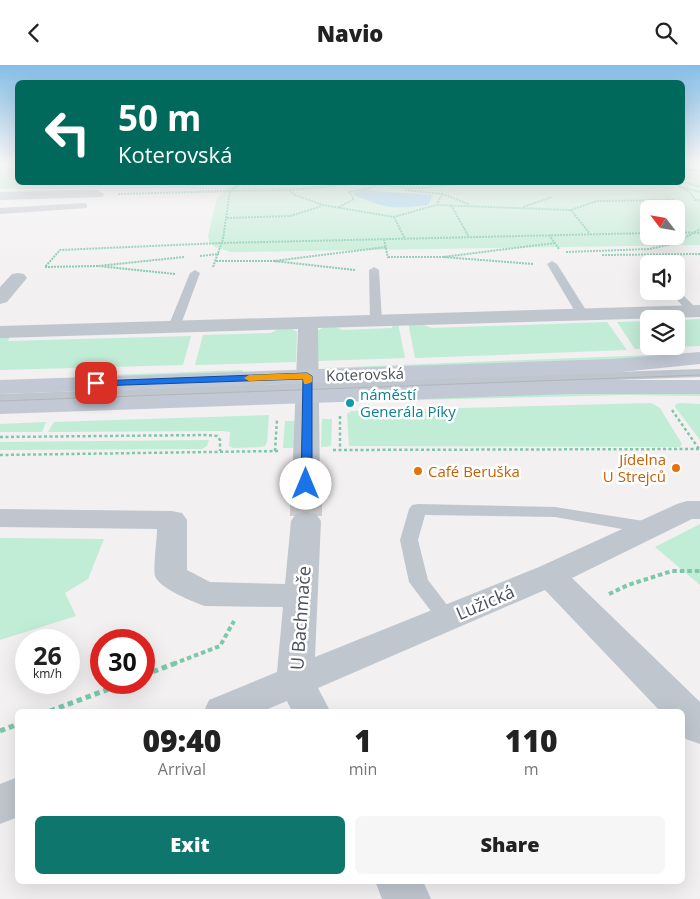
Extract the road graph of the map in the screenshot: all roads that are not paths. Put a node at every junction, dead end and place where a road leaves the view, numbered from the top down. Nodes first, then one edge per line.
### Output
1 (54, 202) edge
2 (71, 202) edge
3 (89, 202) edge
4 (50, 207) junction
5 (68, 207) junction
6 (0, 211) edge
7 (552, 264) dead end
8 (374, 270) dead end
9 (195, 273) dead end
10 (18, 277) dead end
11 (0, 298) edge
12 (684, 300) edge
13 (696, 311) edge
14 (583, 315) junction
15 (376, 321) junction
16 (308, 323) junction
17 (174, 327) junction
18 (0, 332) edge
19 (700, 358) edge
20 (700, 373) edge
21 (0, 387) edge
22 (307, 387) junction
23 (700, 387) edge
24 (0, 398) edge
25 (0, 407) edge
26 (306, 484) tunnel mouth
27 (700, 510) edge
28 (0, 518) edge
29 (306, 521) tunnel mouth
30 (650, 528) junction
31 (550, 575) junction
32 (301, 596) junction
33 (446, 618) junction
34 (303, 696) edge
35 (234, 709) edge
36 (682, 709) edge
37 (685, 712) edge
38 (700, 727) edge
39 (15, 798) edge
40 (0, 804) edge
41 (400, 884) edge
42 (407, 899) edge

1 - 4 lane
2 - 5 lane
3 - 5 lane
4 - 5 lane
4 - 6 lane
7 - 14 lane
8 - 15 lane
9 - 17 lane
10 - 11 street
12 - 13 lane
13 - 14 street
14 - 15 street
15 - 16 street
16 - 17 street
16 - 22 street
17 - 18 street
19 - 22 street, Koterovská
20 - 22 lane, Koterovská
21 - 22 street, Koterovská
22 - 23 street, Koterovská
22 - 24 lane, Koterovská
22 - 25 street, Koterovská
22 - 26 street
27 - 30 street, Lužická
28 - 32 street
29 - 32 street, U Bachmače
30 - 31 street, Lužická
30 - 33 lane
31 - 33 street, Lužická
31 - 36 street
32 - 34 street, U Bachmače
33 - 34 street, Lužická
34 - 35 street, Lužická
37 - 38 street
39 - 40 street
41 - 42 street

